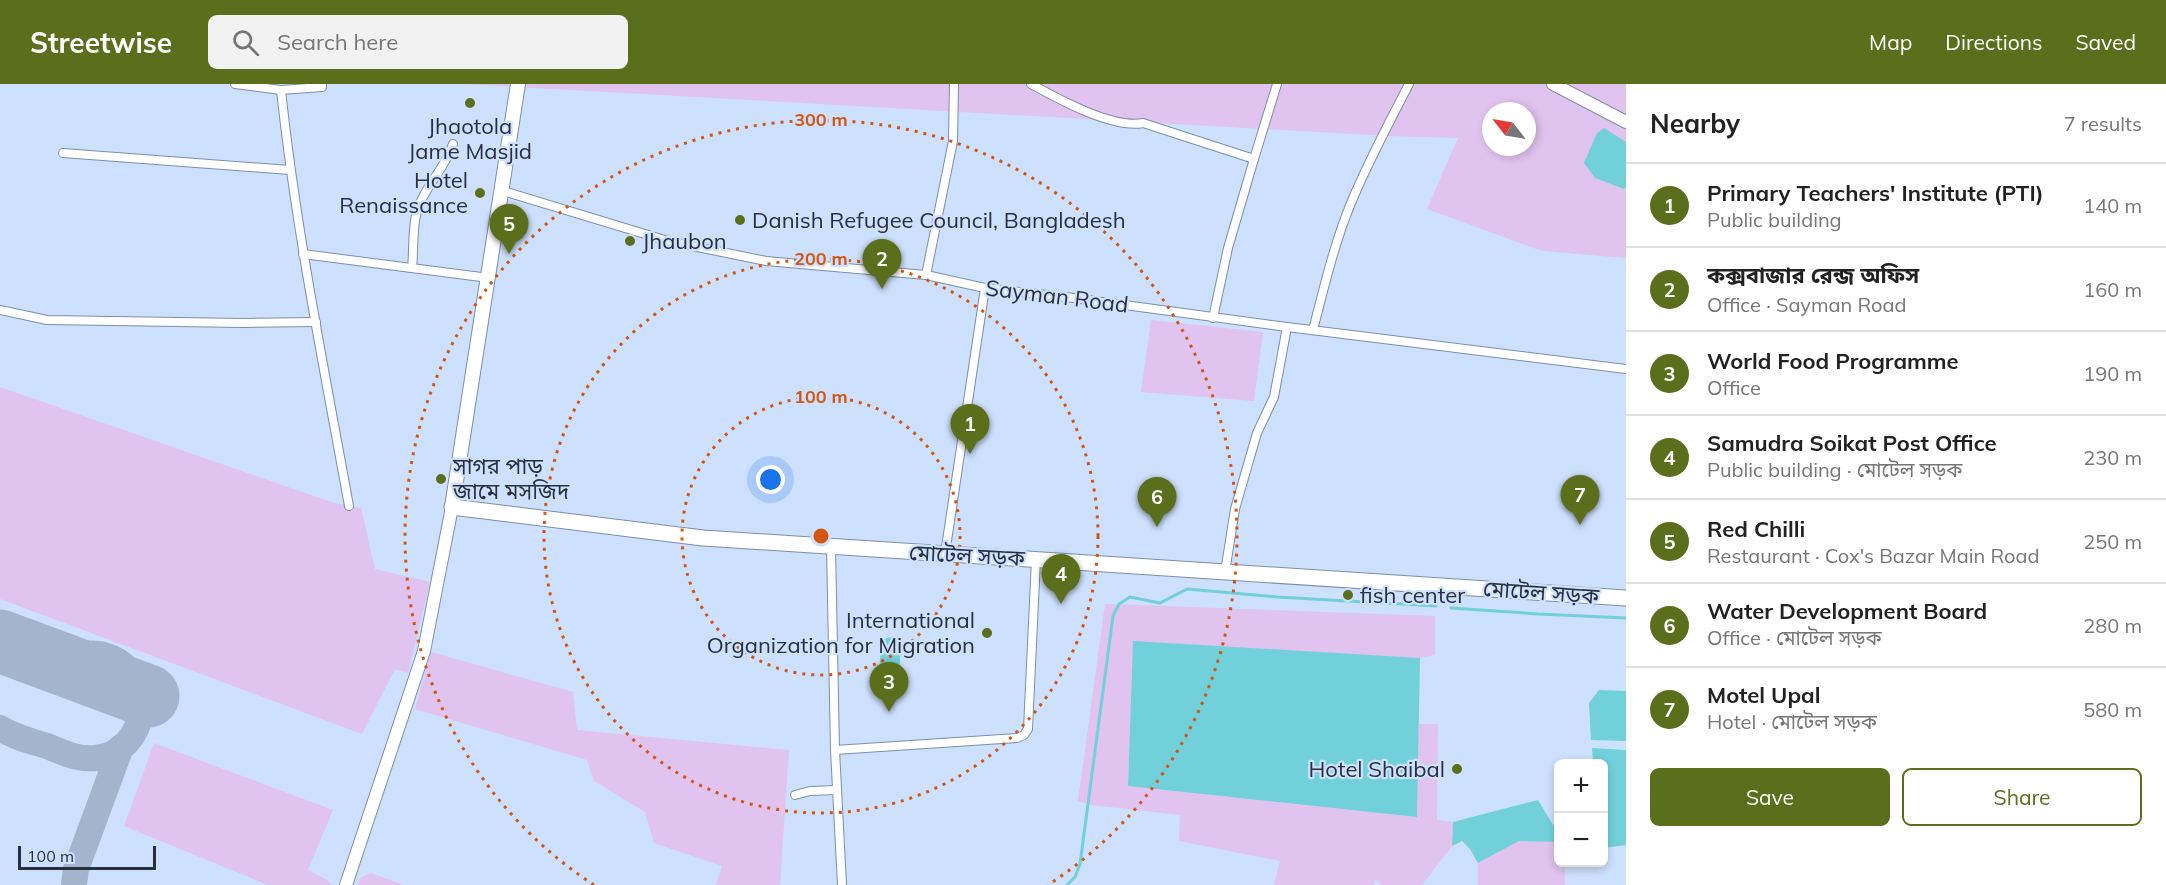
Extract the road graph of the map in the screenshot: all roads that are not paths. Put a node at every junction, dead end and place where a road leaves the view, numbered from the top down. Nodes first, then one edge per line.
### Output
1 (236, 84) edge
2 (322, 84) edge
3 (518, 84) edge
4 (954, 84) edge
5 (1031, 84) edge
6 (1278, 84) edge
7 (1409, 84) edge
8 (1553, 84) edge
9 (281, 90) junction
10 (1626, 122) edge
11 (453, 144) dead end
12 (63, 153) dead end
13 (1254, 159) junction
14 (290, 170) junction
15 (503, 191) junction
16 (303, 254) junction
17 (412, 268) junction
18 (926, 275) junction
19 (489, 278) junction
20 (985, 288) junction
21 (0, 310) edge
22 (1213, 318) junction
23 (316, 322) junction
24 (1287, 327) junction
25 (1312, 330) junction
26 (1622, 368) edge
27 (349, 506) dead end
28 (452, 507) junction
29 (831, 547) junction
30 (945, 554) junction
31 (1036, 559) junction
32 (1225, 572) junction
33 (1626, 598) edge
34 (835, 750) junction
35 (837, 790) junction
36 (795, 795) dead end
37 (346, 885) edge
38 (842, 885) edge

1 - 9 street
2 - 9 street
3 - 15 main road
4 - 18 street
5 - 13 street
6 - 13 street
7 - 25 street
8 - 10 street
9 - 14 street
11 - 17 street
12 - 14 street
13 - 22 street
14 - 16 street
15 - 18 street, Sayman Road
15 - 19 main road
16 - 17 street
16 - 23 street
17 - 19 street
18 - 20 street, Sayman Road
19 - 28 main road
20 - 22 street, Sayman Road
20 - 30 street
21 - 23 street
22 - 24 street, Sayman Road
23 - 27 street
24 - 25 street, Sayman Road
24 - 32 street
25 - 26 street, Sayman Road
28 - 29 highway, মোটেল সড়ক
28 - 37 street
29 - 30 highway, মোটেল সড়ক
29 - 34 street
30 - 31 highway, মোটেল সড়ক
31 - 32 highway, মোটেল সড়ক
31 - 34 street
32 - 33 highway, মোটেল সড়ক
34 - 35 street
35 - 36 street
35 - 38 street

